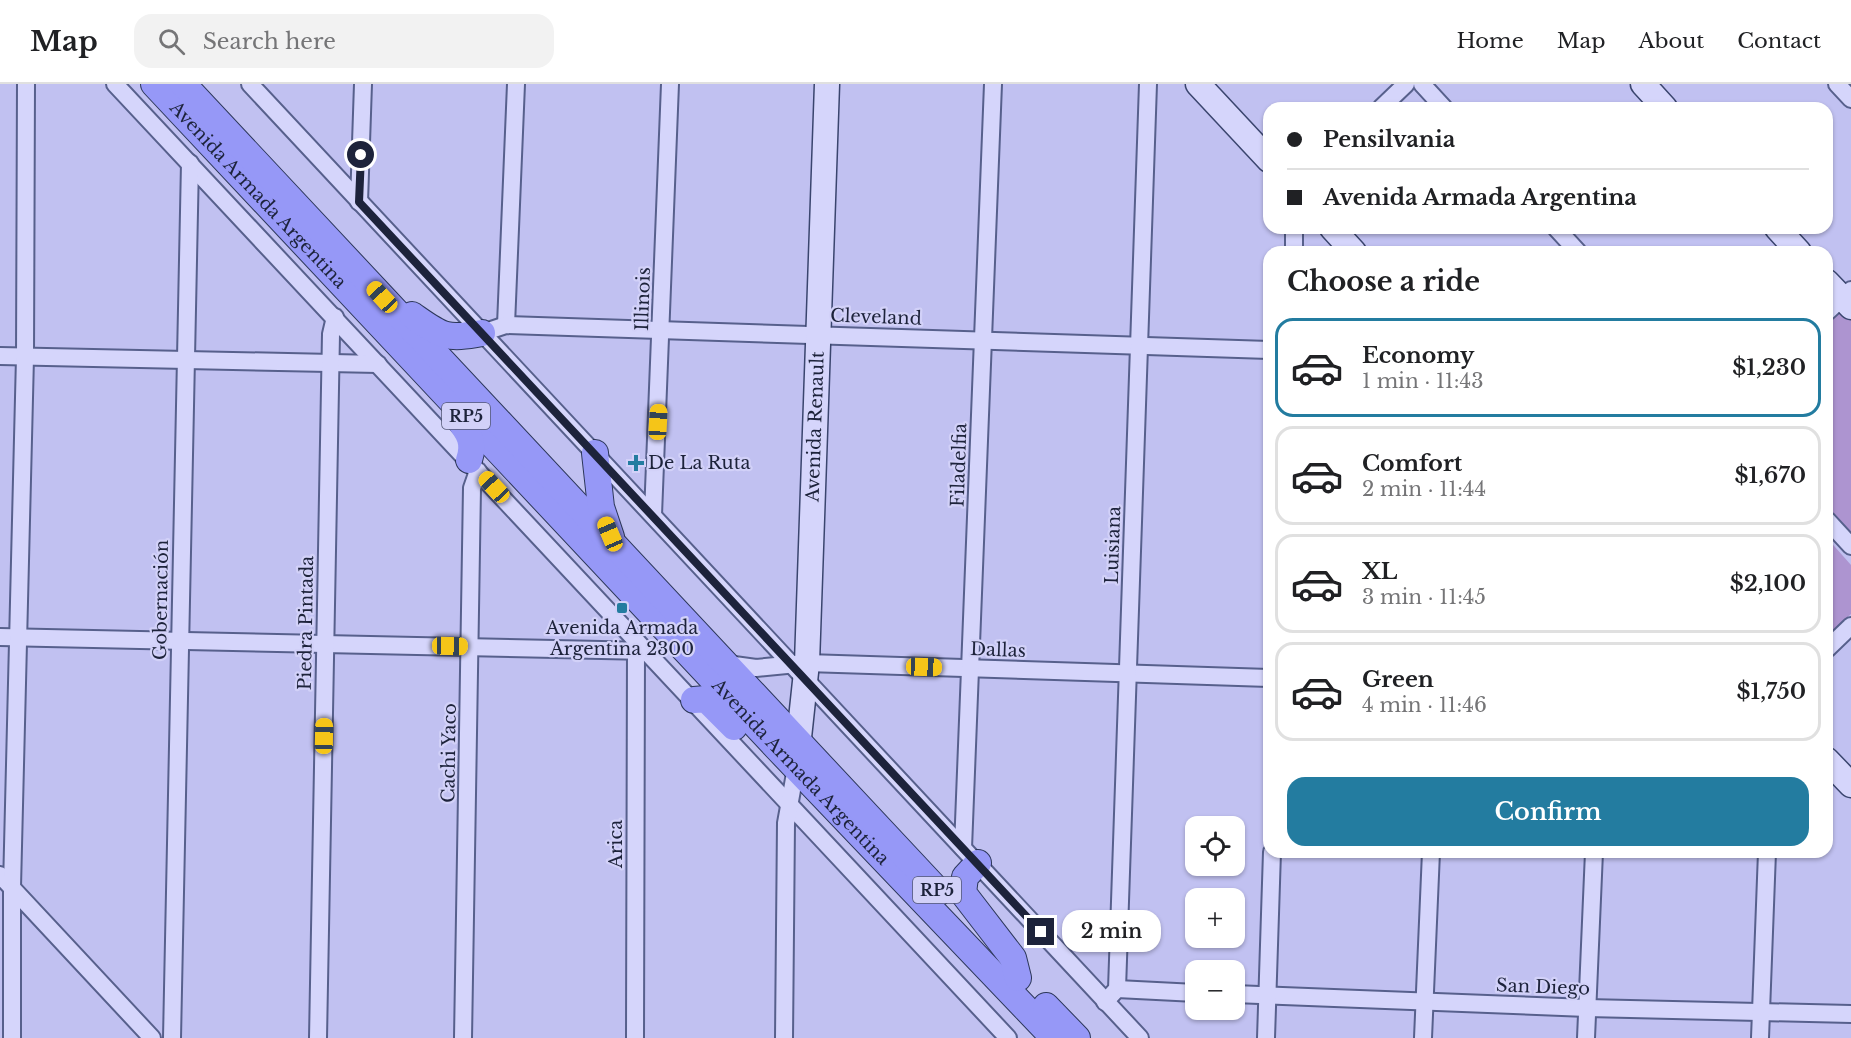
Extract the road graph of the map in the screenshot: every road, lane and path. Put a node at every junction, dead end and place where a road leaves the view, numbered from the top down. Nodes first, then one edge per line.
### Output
1 (26, 84) edge
2 (116, 84) edge
3 (154, 84) edge
4 (183, 84) edge
5 (199, 84) edge
6 (250, 84) edge
7 (363, 84) edge
8 (516, 84) edge
9 (670, 84) edge
10 (827, 84) edge
11 (993, 84) edge
12 (1148, 84) edge
13 (1198, 84) edge
14 (1406, 84) edge
15 (1422, 84) edge
16 (1643, 84) edge
17 (1837, 84) edge
18 (1851, 99) edge
19 (1387, 102) edge
20 (1438, 102) edge
21 (1660, 102) edge
22 (233, 139) junction
23 (1263, 154) edge
24 (190, 163) junction
25 (359, 202) junction
26 (1338, 234) edge
27 (1562, 234) edge
28 (1782, 234) edge
29 (1348, 246) edge
30 (1572, 246) edge
31 (1794, 246) edge
32 (382, 297) junction
33 (335, 318) junction
34 (506, 325) junction
35 (662, 330) junction
36 (482, 333) junction
37 (818, 335) junction
38 (394, 338) junction
39 (982, 341) junction
40 (1139, 346) junction
41 (1263, 350) edge
42 (0, 356) edge
43 (25, 357) junction
44 (186, 360) junction
45 (331, 363) junction
46 (378, 364) junction
47 (595, 453) junction
48 (474, 465) junction
49 (653, 515) junction
50 (1833, 526) edge
51 (615, 546) junction
52 (1851, 546) edge
53 (1851, 626) edge
54 (0, 637) edge
55 (20, 637) junction
56 (180, 641) junction
57 (1833, 643) edge
58 (326, 644) junction
59 (471, 647) junction
60 (642, 650) junction
61 (727, 664) junction
62 (801, 668) junction
63 (971, 669) junction
64 (1128, 673) junction
65 (1263, 678) edge
66 (694, 700) junction
67 (788, 745) junction
68 (1833, 766) edge
69 (796, 768) junction
70 (1851, 785) edge
71 (791, 805) junction
72 (971, 855) junction
73 (1272, 858) edge
74 (1431, 858) edge
75 (1594, 858) edge
76 (1767, 858) edge
77 (0, 874) edge
78 (12, 887) junction
79 (1018, 978) junction
80 (1117, 989) junction
81 (1185, 992) edge
82 (1245, 995) edge
83 (1268, 996) junction
84 (1105, 1002) junction
85 (1424, 1002) junction
86 (1587, 1008) junction
87 (1761, 1012) junction
88 (1851, 1014) edge
89 (12, 1038) edge
90 (152, 1038) edge
91 (172, 1038) edge
92 (318, 1038) edge
93 (463, 1038) edge
94 (635, 1038) edge
95 (784, 1038) edge
96 (1008, 1038) edge
97 (1054, 1038) edge
98 (1077, 1038) edge
99 (1140, 1038) edge
100 (1266, 1038) edge
101 (1423, 1038) edge
102 (1586, 1038) edge
103 (1760, 1038) edge

1 - 43 street
2 - 24 street, Avenida Armada Argentina
3 - 38 main road, Avenida Armada Argentina / RP5
4 - 22 main road, Avenida Armada Argentina / RP5
5 - 22 main road
6 - 25 street
7 - 25 street
8 - 34 street
9 - 35 street, Illinois
10 - 37 street, Avenida Renault
11 - 39 street, Filadelfia
12 - 40 street, Luisiana
13 - 23 street
14 - 19 street
15 - 20 street
16 - 21 street
17 - 18 street
22 - 32 main road, Avenida Armada Argentina / RP5
24 - 33 street, Avenida Armada Argentina
24 - 44 street, Gobernación
25 - 36 street
26 - 29 street
27 - 30 street
28 - 31 street
32 - 36 main road
32 - 51 main road, Avenida Armada Argentina / RP5
33 - 45 street, Piedra Pintada
33 - 46 street, Avenida Armada Argentina
34 - 35 street, Cleveland
34 - 36 street, Cleveland
35 - 37 street, Cleveland
35 - 49 street, Illinois
36 - 47 street
37 - 39 street, Cleveland
37 - 62 street, Avenida Renault
38 - 48 main road
38 - 67 main road, Avenida Armada Argentina / RP5
39 - 40 street, Cleveland
39 - 63 street, Filadelfia
40 - 41 street, Cleveland
40 - 64 street, Luisiana
42 - 43 street
43 - 44 street
43 - 55 street
44 - 45 street
44 - 56 street, Gobernación
45 - 46 street
45 - 58 street, Piedra Pintada
46 - 48 street, Avenida Armada Argentina
47 - 49 street
47 - 51 main road
48 - 59 street, Cachi Yaco
48 - 60 street, Avenida Armada Argentina
49 - 62 street
50 - 52 street
51 - 61 main road, Avenida Armada Argentina / RP5
53 - 57 street
54 - 55 street
55 - 56 street
55 - 78 street
56 - 58 street
56 - 91 street, Gobernación
58 - 59 street
58 - 92 street, Piedra Pintada
59 - 60 street
59 - 93 street, Cachi Yaco
60 - 66 street, Avenida Armada Argentina
60 - 94 street, Arica
61 - 62 street, Dallas
61 - 67 main road, Avenida Armada Argentina / RP5
62 - 63 street, Dallas
62 - 67 street, Avenida Renault
62 - 72 street
63 - 64 street, Dallas
63 - 72 street, Filadelfia
64 - 65 street, Dallas
64 - 80 street, Luisiana
66 - 67 main road
66 - 71 street, Avenida Armada Argentina
67 - 69 main road, Avenida Armada Argentina / RP5
67 - 79 main road, Avenida Armada Argentina / RP5
68 - 70 street
69 - 71 street
69 - 97 main road, Avenida Armada Argentina / RP5
71 - 95 street
71 - 96 street, Avenida Armada Argentina
72 - 79 main road
72 - 84 street
73 - 83 street
74 - 85 street
75 - 86 street
76 - 87 street
77 - 78 street
78 - 89 street
78 - 90 street
79 - 98 main road, Avenida Armada Argentina / RP5
80 - 81 street
80 - 84 street
82 - 83 street, San Diego
83 - 85 street, San Diego
83 - 100 street
84 - 99 street
85 - 86 street, San Diego
85 - 101 street
86 - 87 street, San Diego
86 - 102 street
87 - 88 street, San Diego
87 - 103 street

